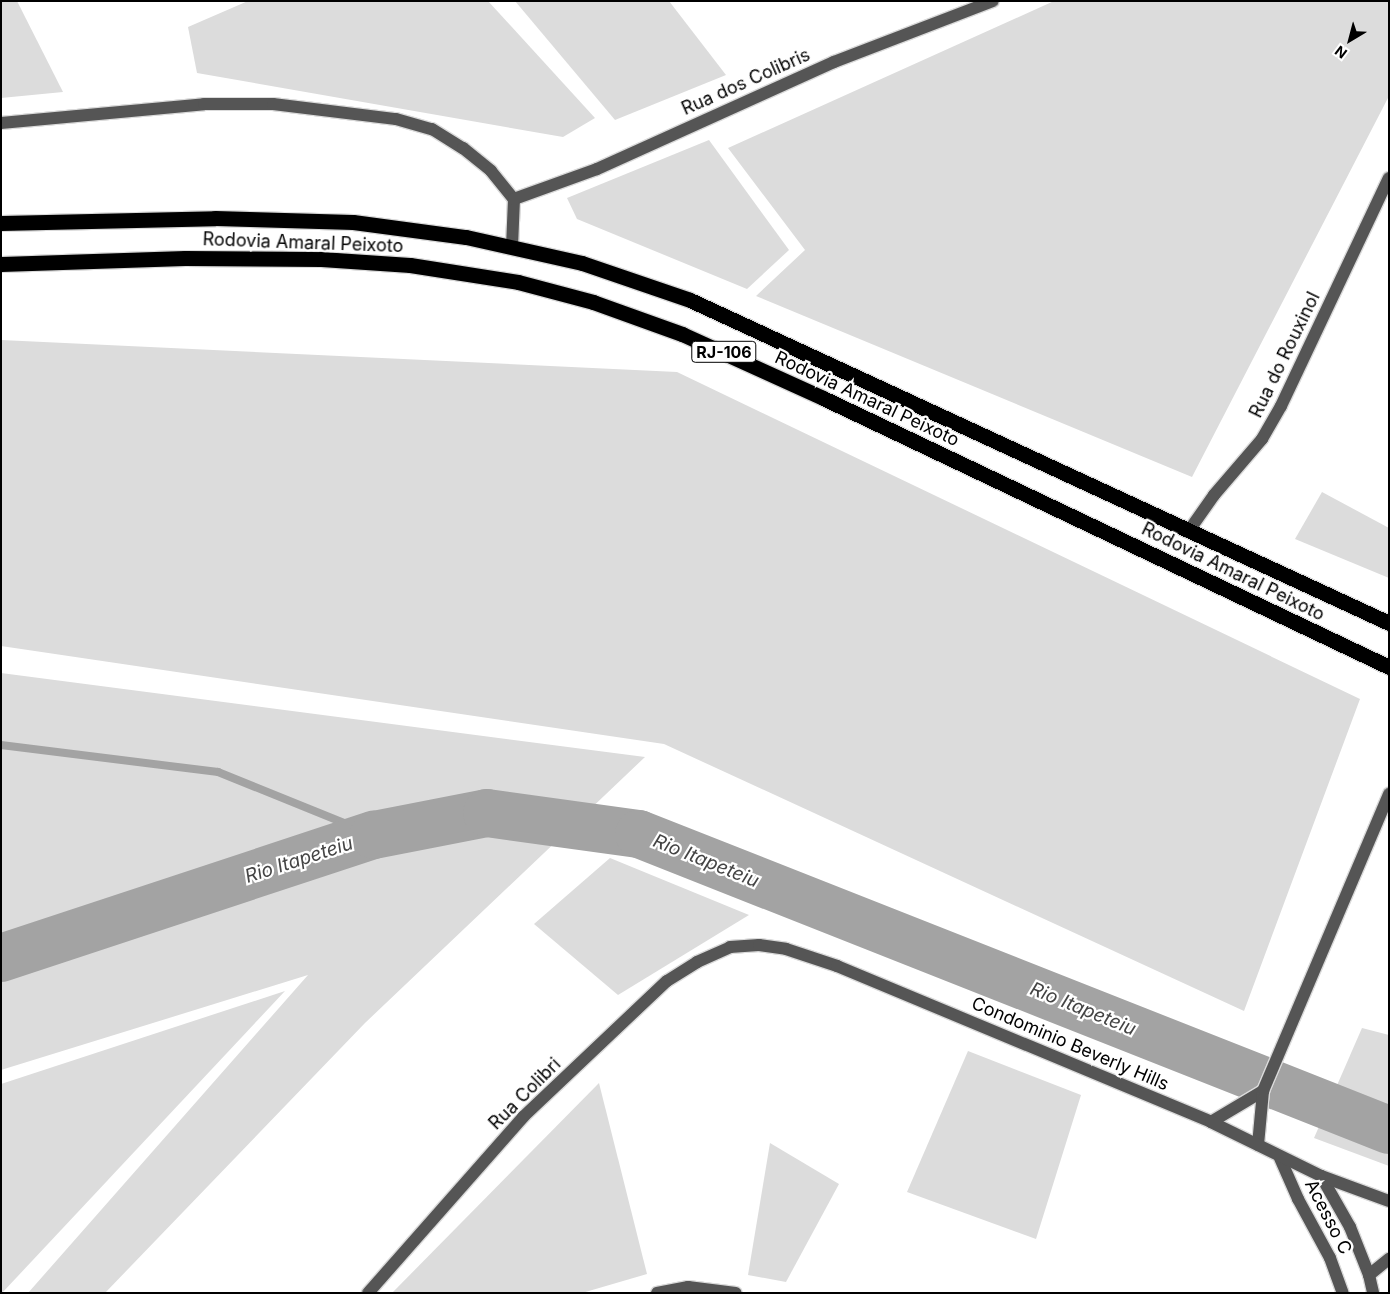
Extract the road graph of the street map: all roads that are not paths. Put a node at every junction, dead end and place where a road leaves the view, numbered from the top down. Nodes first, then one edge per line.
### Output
1 (993, 1) edge
2 (1, 123) edge
3 (1389, 178) edge
4 (514, 199) junction
5 (1, 223) edge
6 (512, 246) junction
7 (1, 264) edge
8 (1188, 532) junction
9 (1389, 623) edge
10 (1389, 667) edge
11 (1389, 794) edge
12 (730, 947) joint
13 (1264, 1088) junction
14 (1211, 1122) junction
15 (1258, 1145) junction
16 (1280, 1158) junction
17 (1321, 1176) junction
18 (1389, 1201) edge
19 (1389, 1259) edge
20 (1370, 1275) junction
21 (368, 1293) edge
22 (657, 1293) edge
23 (736, 1293) edge
24 (1343, 1293) edge
25 (1373, 1293) edge

1 - 4 street, Rua dos Colibris
2 - 4 street
3 - 8 street, Rua do Rouxinol
4 - 6 street
5 - 6 highway, Rodovia Amaral Peixoto / RJ-106
6 - 8 highway, Rodovia Amaral Peixoto / RJ-106
7 - 10 highway, Rodovia Amaral Peixoto / RJ-106
8 - 9 highway, Rodovia Amaral Peixoto / RJ-106
11 - 13 street
12 - 14 street, Condominio Beverly Hills
12 - 21 street, Rua Colibri
13 - 14 street
13 - 15 street
14 - 15 street, Condominio Beverly Hills
15 - 16 street, Condominio Beverly Hills
16 - 17 street, Condominio Beverly Hills
16 - 24 street, Acesso C
17 - 18 street, Condominio Beverly Hills
17 - 20 street, Acesso C
19 - 20 street
20 - 25 street, Acesso C
22 - 23 street

